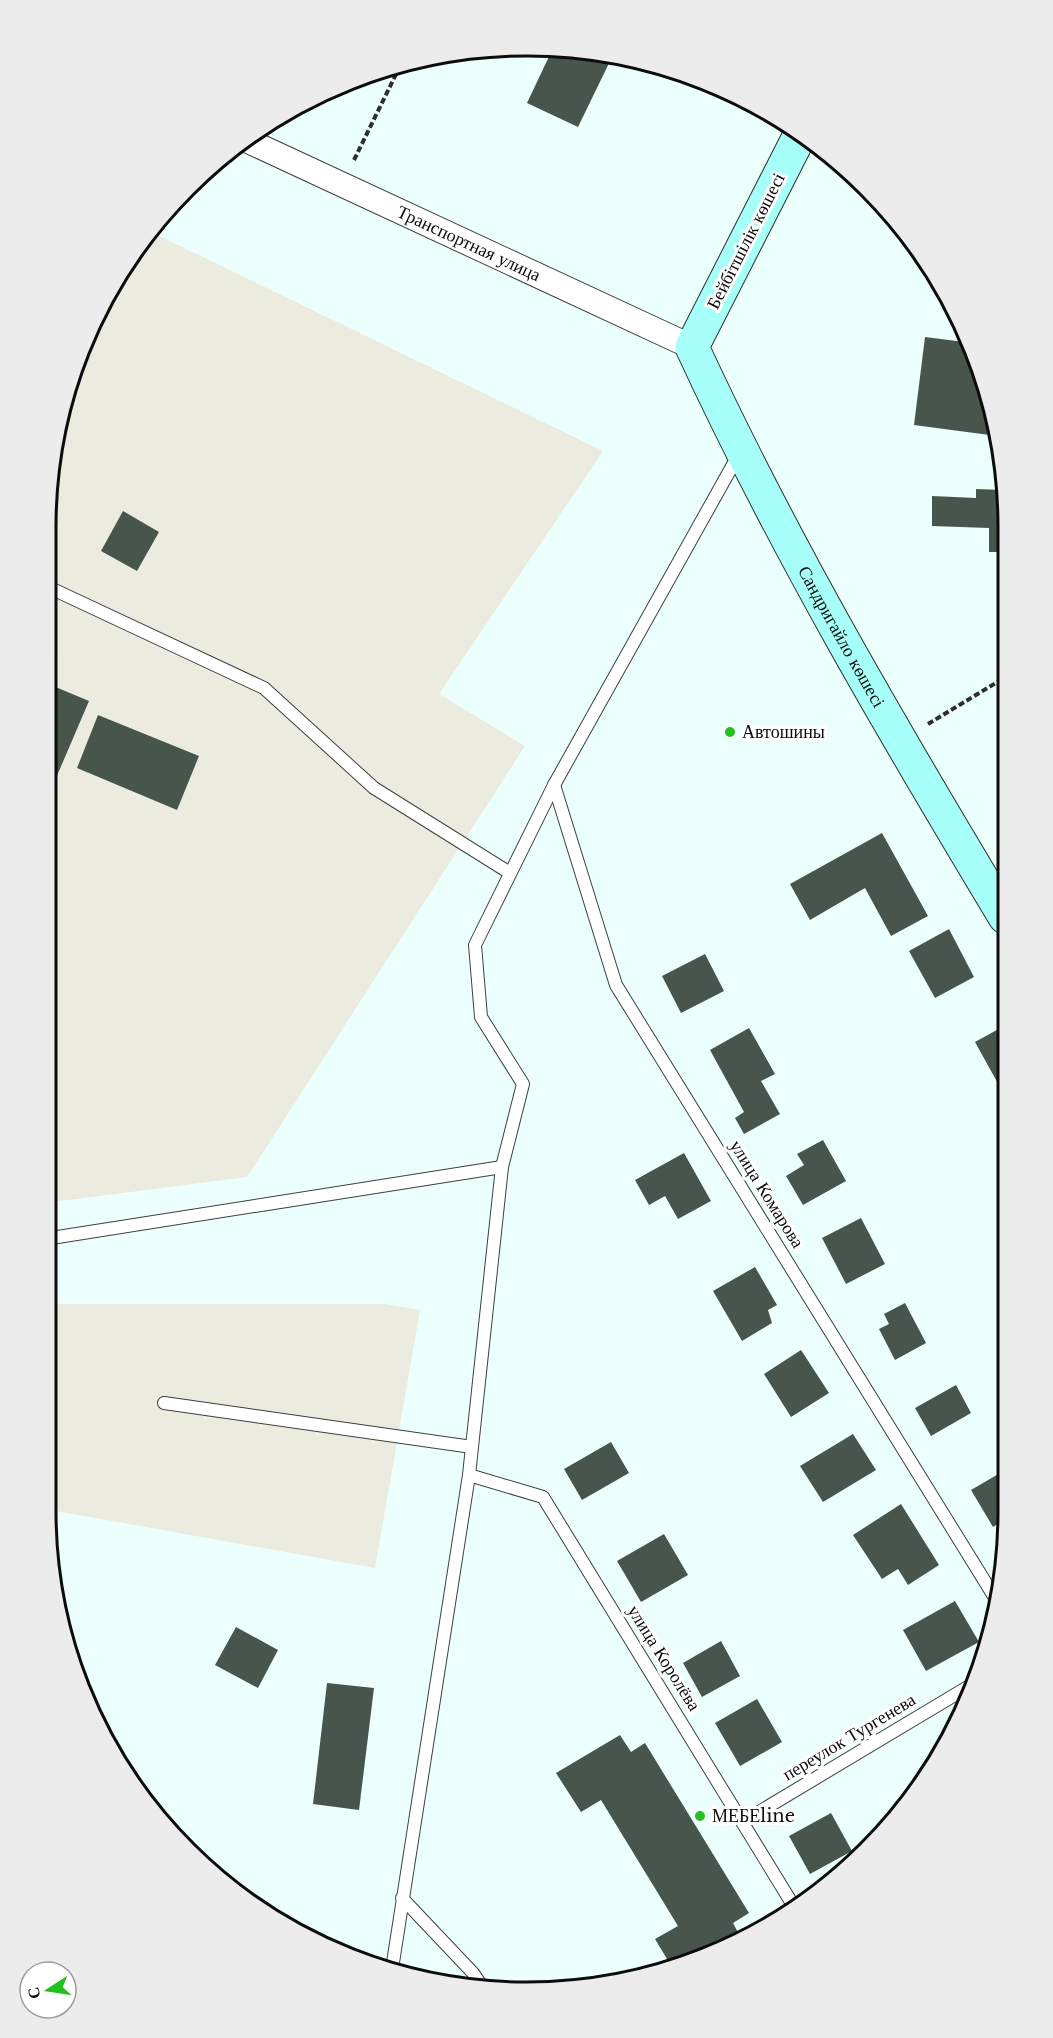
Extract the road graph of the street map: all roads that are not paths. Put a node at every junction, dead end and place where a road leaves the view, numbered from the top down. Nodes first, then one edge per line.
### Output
1 (797, 141) edge
2 (253, 143) edge
3 (692, 347) junction
4 (740, 452) junction
5 (56, 591) edge
6 (554, 785) junction
7 (510, 873) junction
8 (998, 905) edge
9 (502, 1167) junction
10 (56, 1237) edge
11 (164, 1403) dead end
12 (472, 1447) junction
13 (469, 1475) junction
14 (990, 1590) edge
15 (963, 1690) edge
16 (744, 1821) junction
17 (402, 1898) junction
18 (791, 1901) edge
19 (393, 1963) edge
20 (477, 1979) edge

1 - 3 street, Бейбітшілік көшесі
2 - 3 street, Транспортная улица
3 - 4 street, Сандригайло көшесі
4 - 6 lane
4 - 8 street, Сандригайло көшесі
5 - 7 lane
6 - 7 lane
6 - 14 lane, улица Комарова
7 - 9 lane
9 - 10 lane
9 - 12 lane
11 - 12 lane
12 - 13 lane
13 - 16 lane, улица Королёва
13 - 17 lane
15 - 16 lane, переулок Тургенева
16 - 18 lane, улица Королёва
17 - 19 lane
17 - 20 lane

